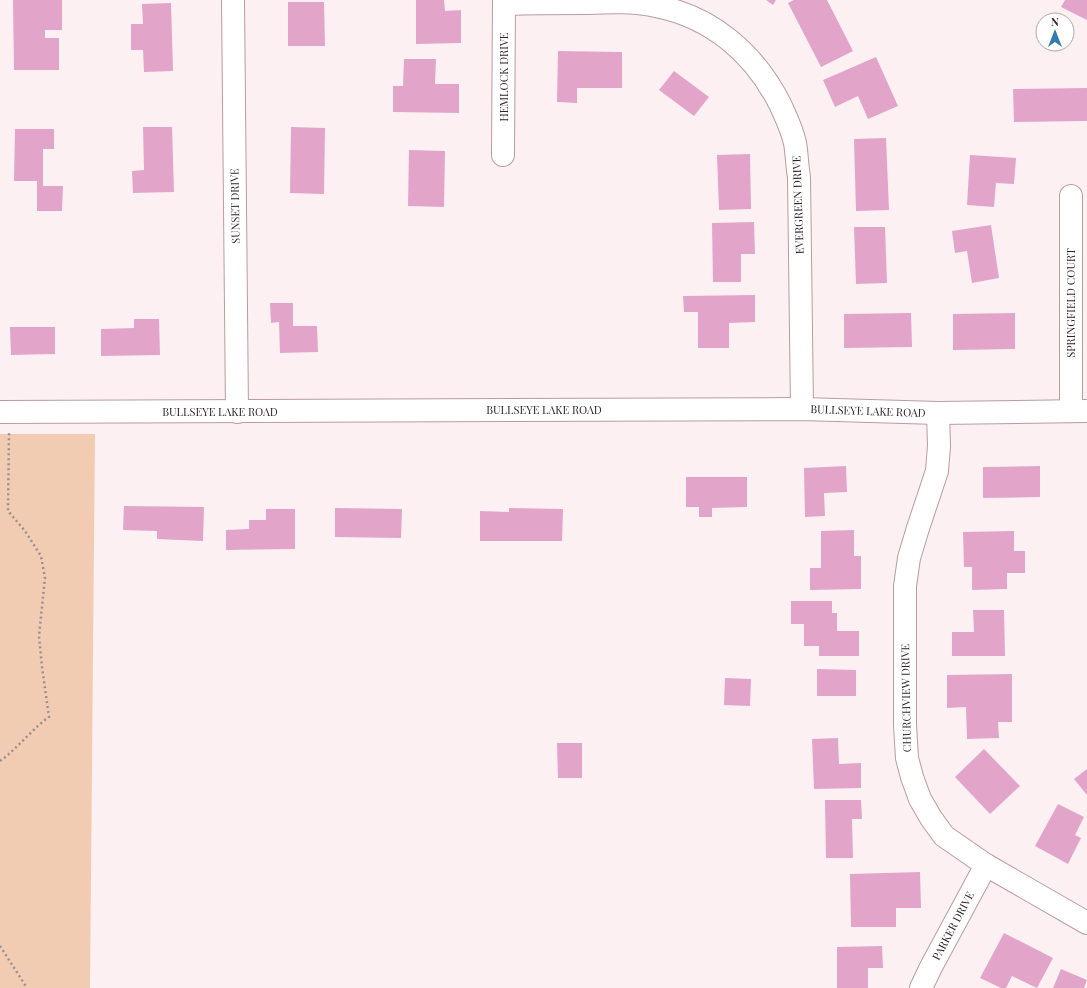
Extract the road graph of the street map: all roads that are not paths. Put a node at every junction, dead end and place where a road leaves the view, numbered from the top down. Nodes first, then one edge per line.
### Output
1 (233, 0) edge
2 (504, 2) edge
3 (503, 155) dead end
4 (1071, 196) dead end
5 (802, 409) junction
6 (1079, 411) edge
7 (4, 412) edge
8 (237, 412) junction
9 (938, 413) junction
10 (986, 865) junction
11 (1087, 923) edge
12 (921, 988) edge

1 - 8 street, SUNSET DRIVE
2 - 3 street, HEMLOCK DRIVE
2 - 5 street, EVERGREEN DRIVE
4 - 6 street, SPRINGFIELD COURT
5 - 8 street, BULLSEYE LAKE ROAD
5 - 9 street, BULLSEYE LAKE ROAD
6 - 9 street, BULLSEYE LAKE ROAD
7 - 8 street, BULLSEYE LAKE ROAD
9 - 10 street, CHURCHVIEW DRIVE
10 - 11 street, CHURCHVIEW DRIVE
10 - 12 street, PARKER DRIVE

